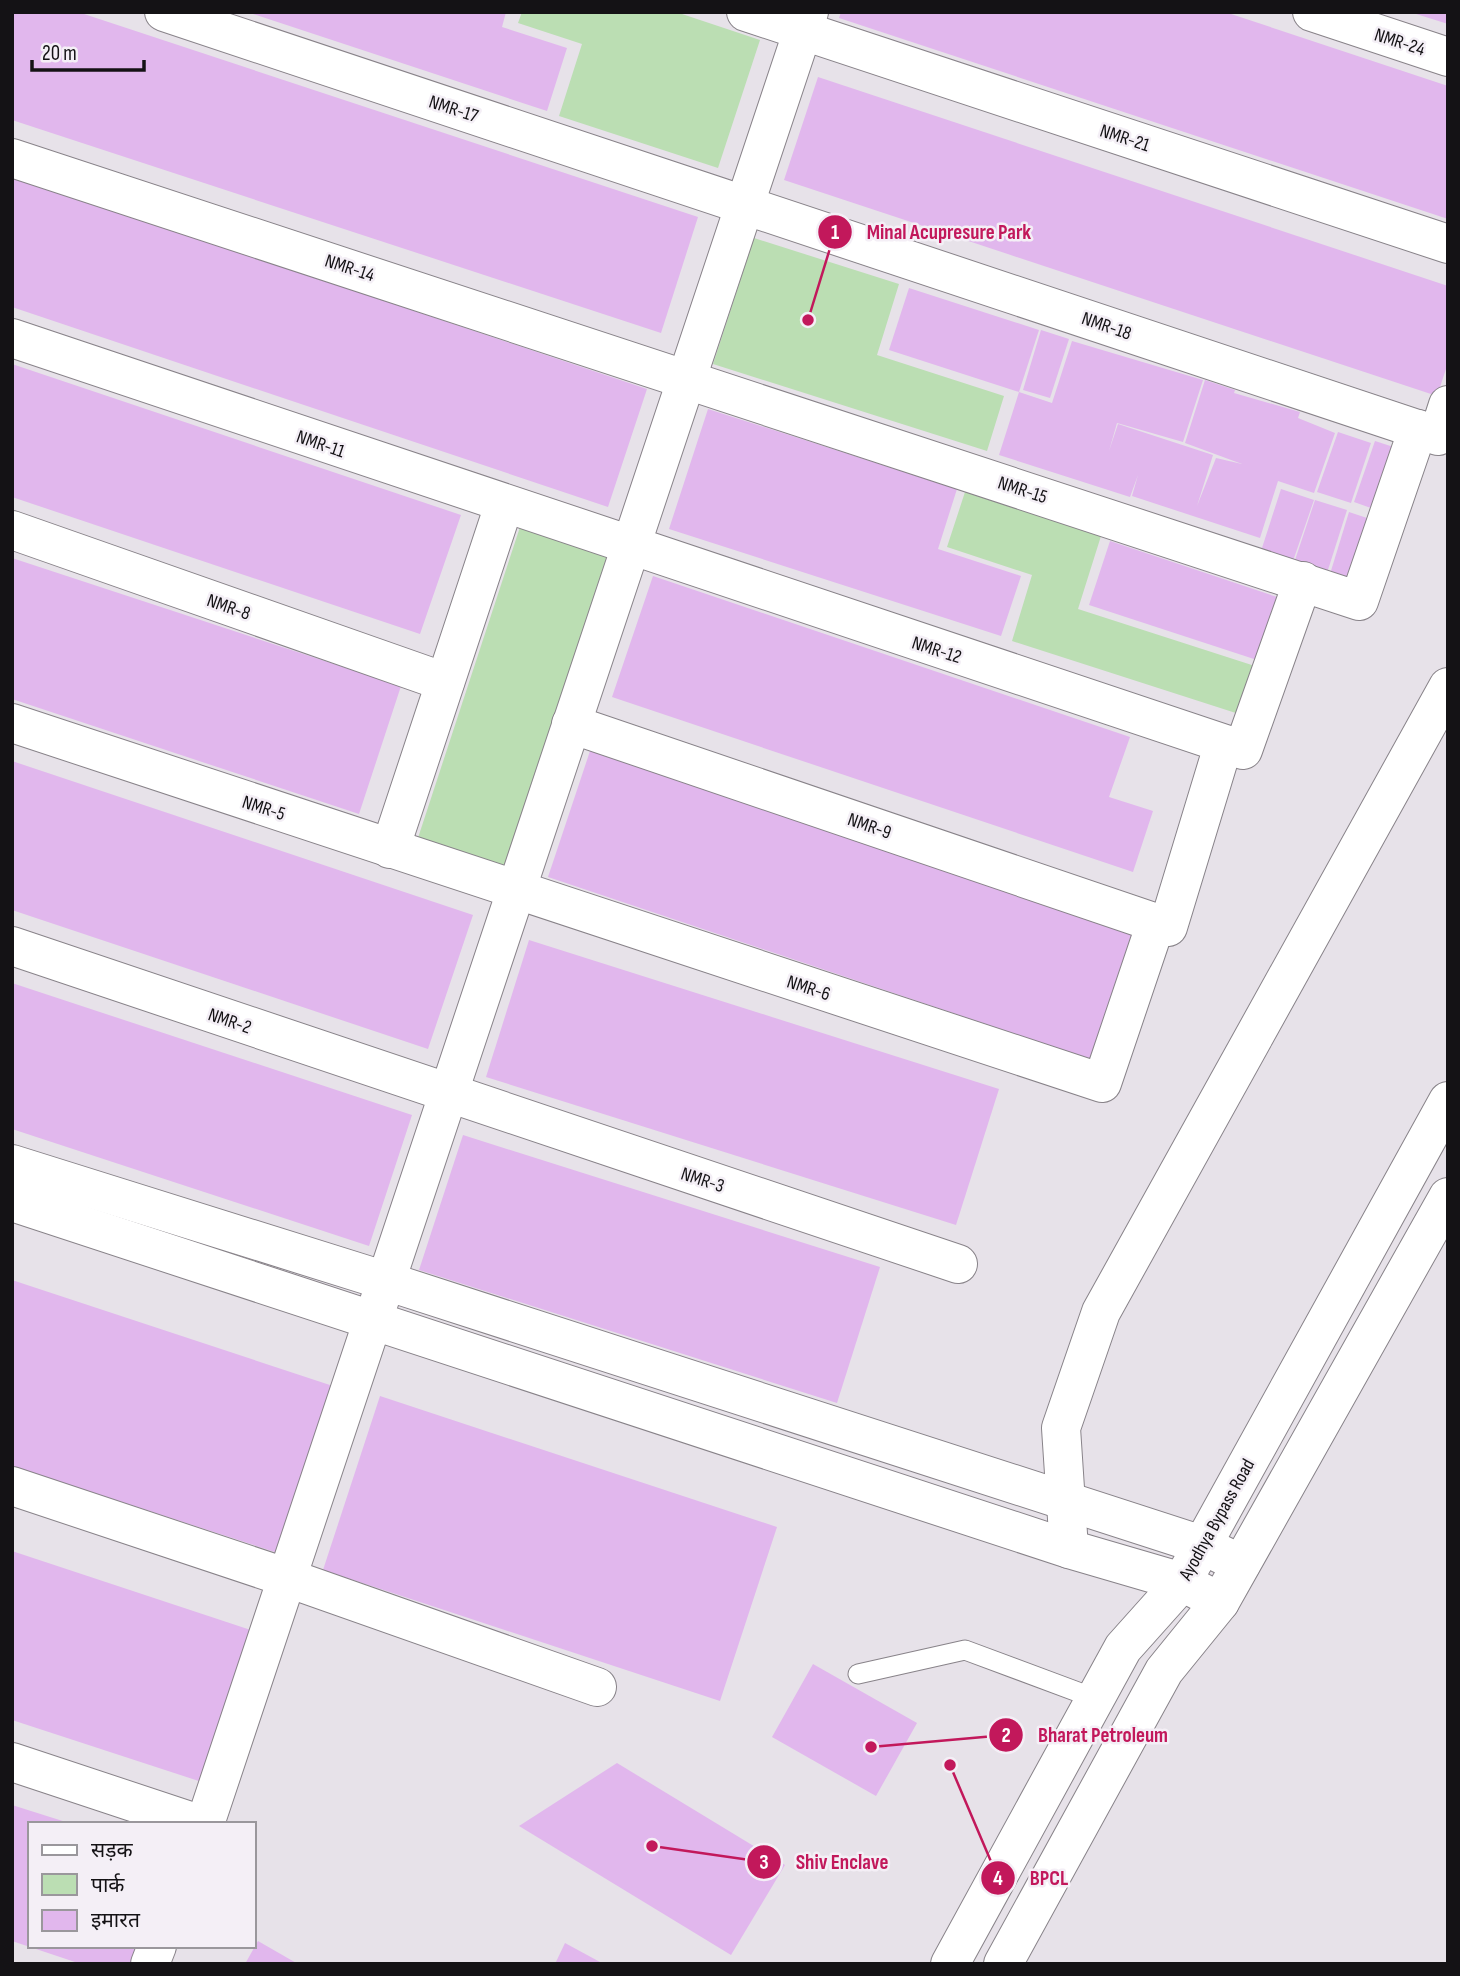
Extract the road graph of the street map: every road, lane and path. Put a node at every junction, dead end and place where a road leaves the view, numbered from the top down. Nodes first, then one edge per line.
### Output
1 (164, 12) edge
2 (746, 12) edge
3 (1312, 12) edge
4 (806, 21) edge
5 (1448, 57) edge
6 (12, 158) edge
7 (745, 204) junction
8 (1448, 244) edge
9 (12, 338) edge
10 (687, 377) junction
11 (1448, 405) edge
12 (1418, 429) junction
13 (504, 505) junction
14 (12, 530) edge
15 (630, 547) junction
16 (1303, 581) junction
17 (446, 682) junction
18 (1448, 687) edge
19 (12, 723) edge
20 (571, 724) junction
21 (1233, 748) junction
22 (390, 849) junction
23 (516, 891) junction
24 (1162, 925) junction
25 (12, 946) edge
26 (449, 1094) junction
27 (1448, 1101) edge
28 (12, 1164) edge
29 (1448, 1197) edge
30 (12, 1202) edge
31 (958, 1264) dead end
32 (386, 1281) junction
33 (372, 1321) junction
34 (12, 1486) edge
35 (1066, 1503) junction
36 (1202, 1545) junction
37 (1069, 1549) junction
38 (1241, 1564) junction
39 (285, 1577) junction
40 (1182, 1582) junction
41 (1220, 1602) junction
42 (858, 1674) dead end
43 (597, 1687) dead end
44 (1094, 1698) junction
45 (12, 1762) edge
46 (193, 1822) edge
47 (206, 1822) edge
48 (980, 1958) edge

1 - 7 street, NMR-17
2 - 4 street, NMR-21
3 - 5 street, NMR-24
4 - 7 street
4 - 8 street, NMR-21
6 - 10 street, NMR-14
7 - 10 street
7 - 12 street, NMR-18
9 - 13 street, NMR-11
10 - 15 street
10 - 16 street, NMR-15
11 - 12 street
12 - 16 street, NMR-15
13 - 15 street, NMR-11
13 - 17 street
14 - 17 street, NMR-8
15 - 20 street
15 - 21 street, NMR-12
16 - 21 street
17 - 22 street
18 - 35 street
19 - 22 street, NMR-5
20 - 23 street
20 - 24 street, NMR-9
21 - 24 street
22 - 23 street, NMR-5
23 - 24 street, NMR-6
23 - 26 street
25 - 26 street, NMR-2
26 - 31 street, NMR-3
26 - 32 street
27 - 36 street, Ayodhya Bypass Road
28 - 32 street
29 - 38 street, Ayodhya Bypass Road
30 - 33 street
32 - 33 street
32 - 35 street
33 - 37 street
33 - 39 street
34 - 39 street
35 - 36 street
35 - 37 street
36 - 38 street
36 - 40 street, Ayodhya Bypass Road
37 - 40 street
38 - 41 street, Ayodhya Bypass Road
39 - 43 street
39 - 47 street
40 - 41 street
40 - 44 street, Ayodhya Bypass Road
41 - 48 street, Ayodhya Bypass Road
42 - 44 lane
44 - 48 street, Ayodhya Bypass Road
45 - 46 street

